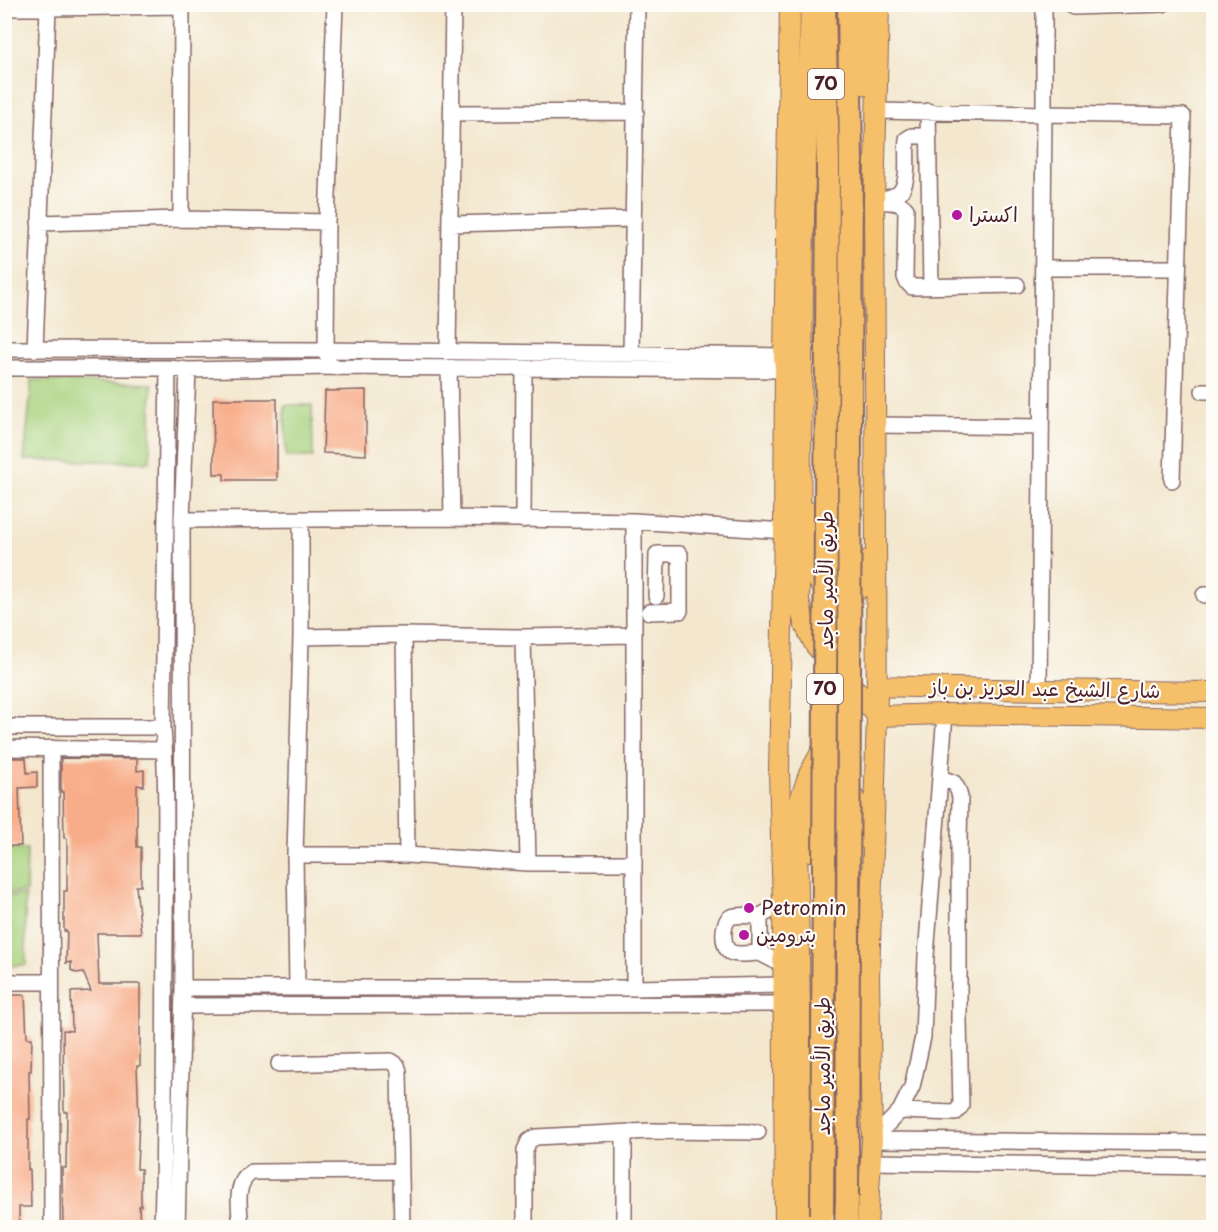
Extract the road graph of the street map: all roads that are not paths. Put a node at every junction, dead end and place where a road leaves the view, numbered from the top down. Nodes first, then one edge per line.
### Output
1 (335, 4) edge
2 (453, 4) edge
3 (637, 4) edge
4 (792, 4) edge
5 (811, 4) edge
6 (824, 4) edge
7 (849, 4) edge
8 (860, 4) edge
9 (879, 4) edge
10 (1044, 4) edge
11 (1163, 4) edge
12 (179, 5) edge
13 (1073, 7) dead end
14 (4, 8) edge
15 (48, 8) junction
16 (876, 111) junction
17 (928, 111) junction
18 (636, 112) junction
19 (452, 113) junction
20 (1044, 114) junction
21 (928, 136) junction
22 (874, 202) junction
23 (804, 217) junction
24 (181, 219) junction
25 (634, 219) junction
26 (327, 222) junction
27 (39, 224) junction
28 (450, 224) junction
29 (1043, 268) junction
30 (1178, 268) junction
31 (1017, 285) dead end
32 (931, 287) junction
33 (4, 349) edge
34 (35, 350) junction
35 (326, 350) junction
36 (631, 353) junction
37 (448, 360) junction
38 (785, 363) junction
39 (331, 367) junction
40 (4, 368) edge
41 (168, 368) junction
42 (524, 368) junction
43 (188, 370) junction
44 (1041, 427) junction
45 (876, 433) junction
46 (800, 441) junction
47 (1172, 480) dead end
48 (452, 518) junction
49 (301, 519) junction
50 (182, 520) junction
51 (523, 520) junction
52 (634, 521) junction
53 (784, 531) junction
54 (680, 595) junction
55 (634, 596) junction
56 (656, 596) junction
57 (649, 612) dead end
58 (634, 634) junction
59 (404, 635) junction
60 (301, 637) junction
61 (523, 637) junction
62 (1039, 690) junction
63 (870, 692) junction
64 (1214, 692) edge
65 (945, 714) junction
66 (877, 716) junction
67 (1214, 718) edge
68 (835, 724) junction
69 (163, 727) junction
70 (4, 728) edge
71 (4, 748) edge
72 (51, 748) junction
73 (164, 750) junction
74 (941, 778) junction
75 (183, 849) junction
76 (165, 850) junction
77 (295, 855) junction
78 (407, 855) junction
79 (528, 863) junction
80 (633, 863) junction
81 (783, 904) junction
82 (760, 916) junction
83 (760, 953) junction
84 (791, 968) junction
85 (868, 978) junction
86 (51, 981) junction
87 (4, 982) edge
88 (297, 987) junction
89 (183, 988) junction
90 (460, 988) junction
91 (634, 988) junction
92 (783, 995) junction
93 (461, 1005) junction
94 (183, 1006) junction
95 (279, 1064) dead end
96 (900, 1111) junction
97 (758, 1132) dead end
98 (624, 1133) junction
99 (872, 1140) junction
100 (802, 1141) junction
101 (1214, 1143) edge
102 (872, 1162) junction
103 (171, 1163) junction
104 (1214, 1167) edge
105 (401, 1171) junction
106 (822, 1221) edge
107 (52, 1227) edge
108 (162, 1227) edge
109 (177, 1227) edge
110 (241, 1227) edge
111 (402, 1227) edge
112 (525, 1227) edge
113 (624, 1227) edge
114 (784, 1227) edge
115 (797, 1227) edge
116 (804, 1227) edge
117 (846, 1227) edge
118 (868, 1227) edge

1 - 26 street
2 - 19 street
3 - 18 street
4 - 23 main road
4 - 38 main road
5 - 23 main road
6 - 106 highway, طريق الأمير ماجد / 70, bridge
7 - 117 highway, طريق الأمير ماجد / 70, bridge
8 - 22 main road
9 - 16 main road
10 - 20 street
11 - 13 street
12 - 15 street
12 - 24 street
14 - 15 street
15 - 27 street
16 - 17 street
16 - 22 main road
17 - 20 street
17 - 21 street
18 - 19 street
18 - 25 street
19 - 28 street
20 - 29 street
20 - 30 street
21 - 22 street
21 - 32 street
22 - 32 street
22 - 45 main road
23 - 46 main road
24 - 26 street
24 - 27 street
25 - 28 street
25 - 36 street
26 - 35 street
27 - 34 street
28 - 37 street
29 - 30 street
29 - 44 street
30 - 47 street
31 - 32 street
33 - 34 street
34 - 35 street
35 - 37 street
35 - 39 street
36 - 37 street
36 - 38 street
37 - 39 street
37 - 42 street
37 - 48 street
38 - 42 street
38 - 53 main road
39 - 43 street
40 - 41 street
41 - 43 street
41 - 69 street
42 - 51 street
43 - 50 street
44 - 45 street
44 - 62 street
45 - 46 main road
45 - 63 main road
46 - 63 main road
48 - 49 street
48 - 51 street
49 - 50 street
49 - 60 street
50 - 75 street
51 - 52 street
52 - 53 street
52 - 55 street
53 - 81 main road
54 - 56 street
54 - 56 street
54 - 57 street
55 - 56 street
55 - 58 street
58 - 61 street
58 - 80 street
59 - 60 street
59 - 61 street
59 - 78 street
60 - 77 street
61 - 79 street
62 - 63 main road, شارع الشيخ عبد العزيز بن باز
62 - 64 main road, شارع الشيخ عبد العزيز بن باز
63 - 66 main road
63 - 68 main road
65 - 66 main road, شارع الشيخ عبد العزيز بن باز
65 - 67 main road, شارع الشيخ عبد العزيز بن باز
65 - 74 street
66 - 85 main road
68 - 81 main road
68 - 84 main road
69 - 70 street
69 - 73 street
71 - 72 street
72 - 73 street
72 - 86 street
73 - 76 street
74 - 96 street
74 - 96 street
75 - 76 street
75 - 89 street
76 - 103 street
77 - 78 street
77 - 88 street
78 - 79 street
79 - 80 street
80 - 91 street
81 - 82 street
81 - 84 main road
82 - 83 street
82 - 83 street
83 - 84 street
84 - 85 main road
84 - 92 main road
84 - 100 main road
85 - 99 main road
86 - 87 street
86 - 107 street
88 - 89 street
88 - 90 street
89 - 94 street
90 - 91 street
90 - 93 street
91 - 92 street
92 - 93 street
92 - 114 main road
93 - 94 street
94 - 103 street
95 - 105 street
96 - 99 street
97 - 98 street
98 - 112 street
98 - 113 street
99 - 101 street
99 - 102 main road
100 - 115 main road
100 - 116 main road
102 - 104 street
102 - 118 main road
103 - 108 street
103 - 109 street
105 - 110 street
105 - 111 street

